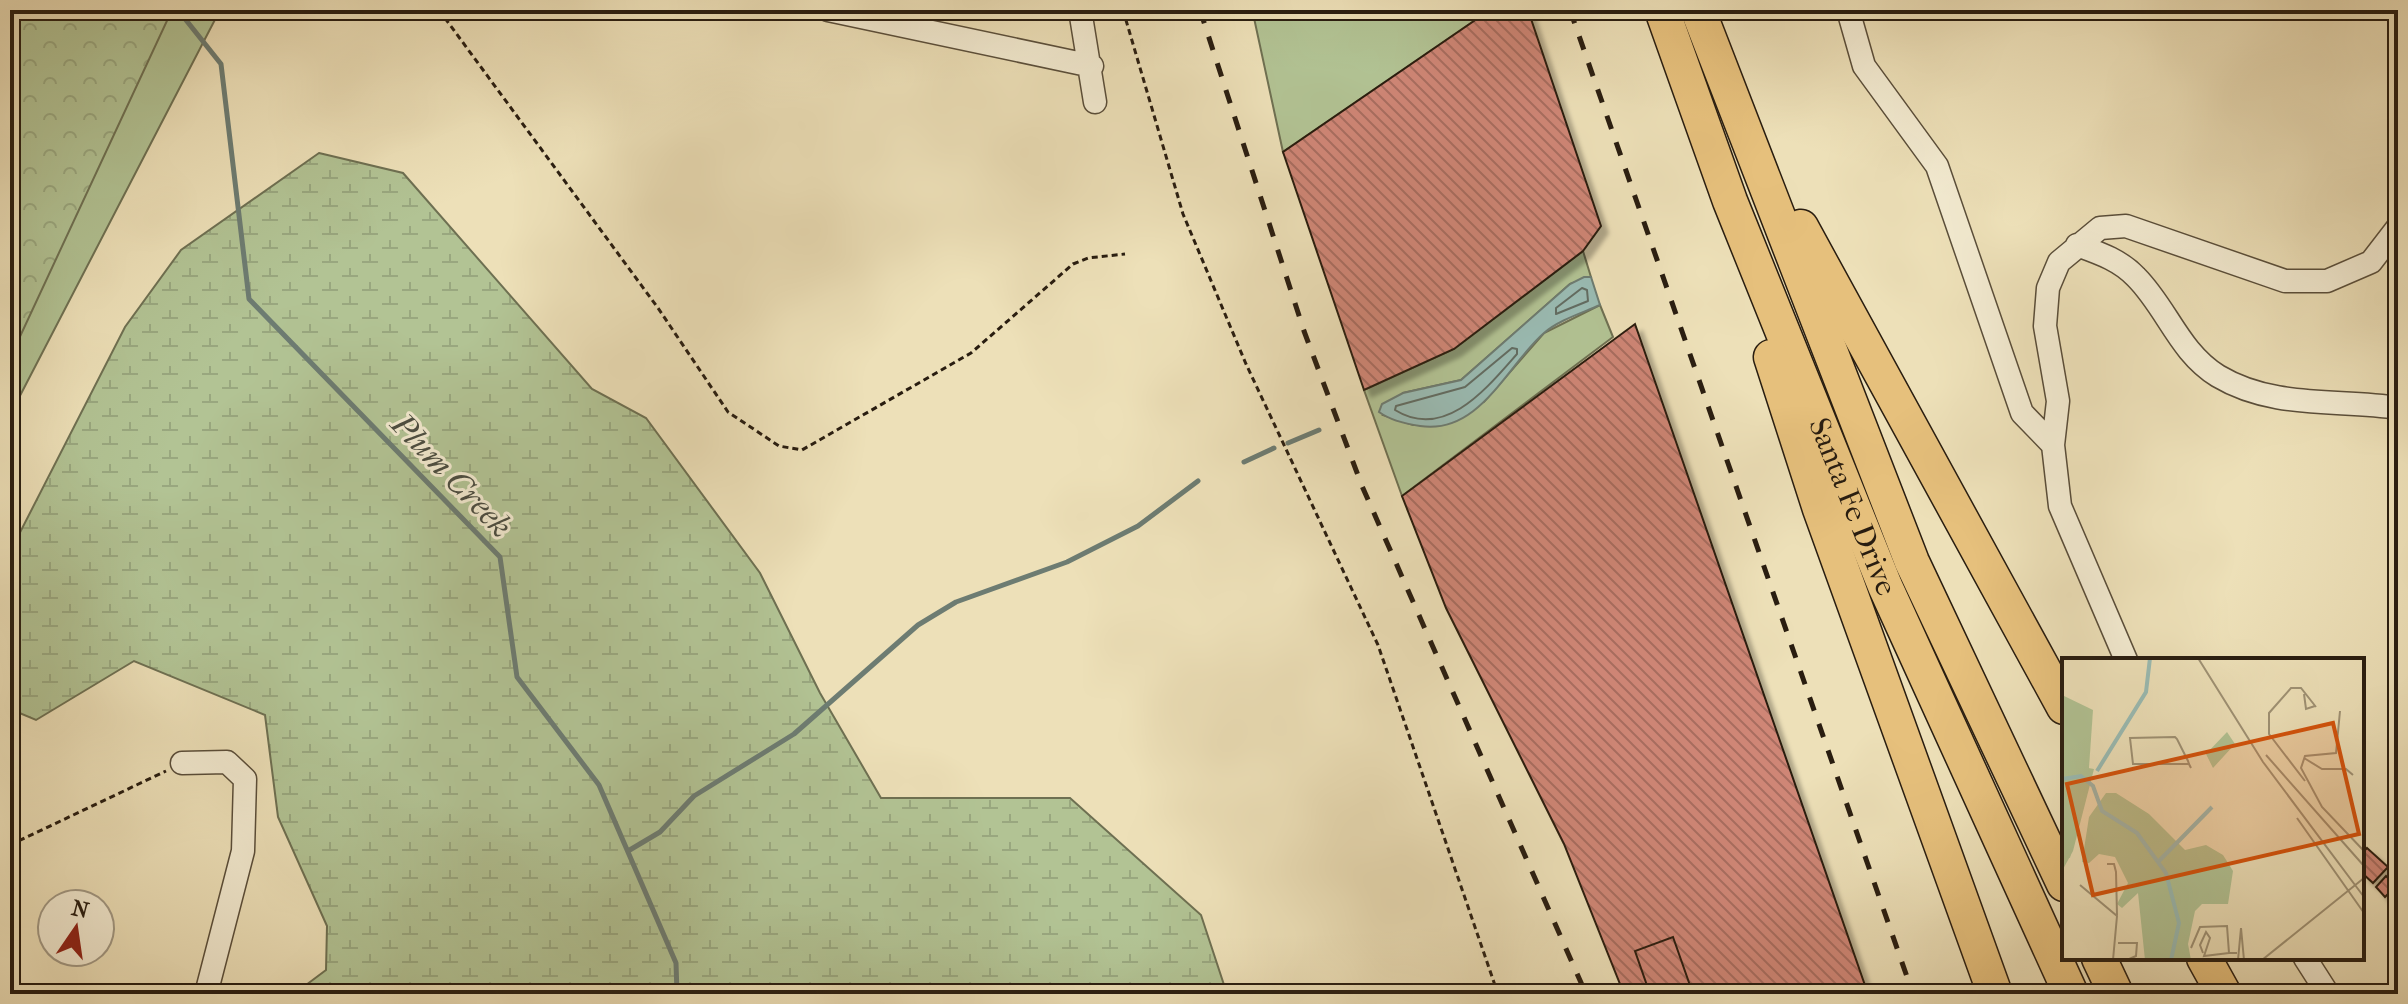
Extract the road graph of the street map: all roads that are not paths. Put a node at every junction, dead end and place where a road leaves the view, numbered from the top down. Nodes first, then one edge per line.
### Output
1 (828, 10) edge
2 (1080, 10) edge
3 (1662, 10) edge
4 (1700, 10) edge
5 (1848, 10) edge
6 (1092, 66) junction
7 (1095, 102) dead end
8 (1699, 115) junction
9 (2398, 227) edge
10 (2077, 245) junction
11 (2398, 408) edge
12 (2053, 445) junction
13 (2125, 658) edge
14 (2062, 703) edge
15 (182, 763) road end
16 (2062, 880) edge
17 (2100, 960) edge
18 (2205, 960) edge
19 (2306, 960) edge
20 (206, 994) edge
21 (1995, 994) edge
22 (2071, 994) edge
23 (2116, 994) edge
24 (2224, 994) edge
25 (2328, 994) edge

1 - 6 street
2 - 6 street
3 - 8 highway, Santa Fe Drive
4 - 14 highway
4 - 16 highway, Santa Fe Drive
5 - 12 street
6 - 7 street
8 - 21 highway
8 - 22 highway, Santa Fe Drive
9 - 10 street
10 - 11 street
10 - 12 street
12 - 13 street
15 - 20 street
17 - 23 highway
18 - 24 highway
19 - 25 street

